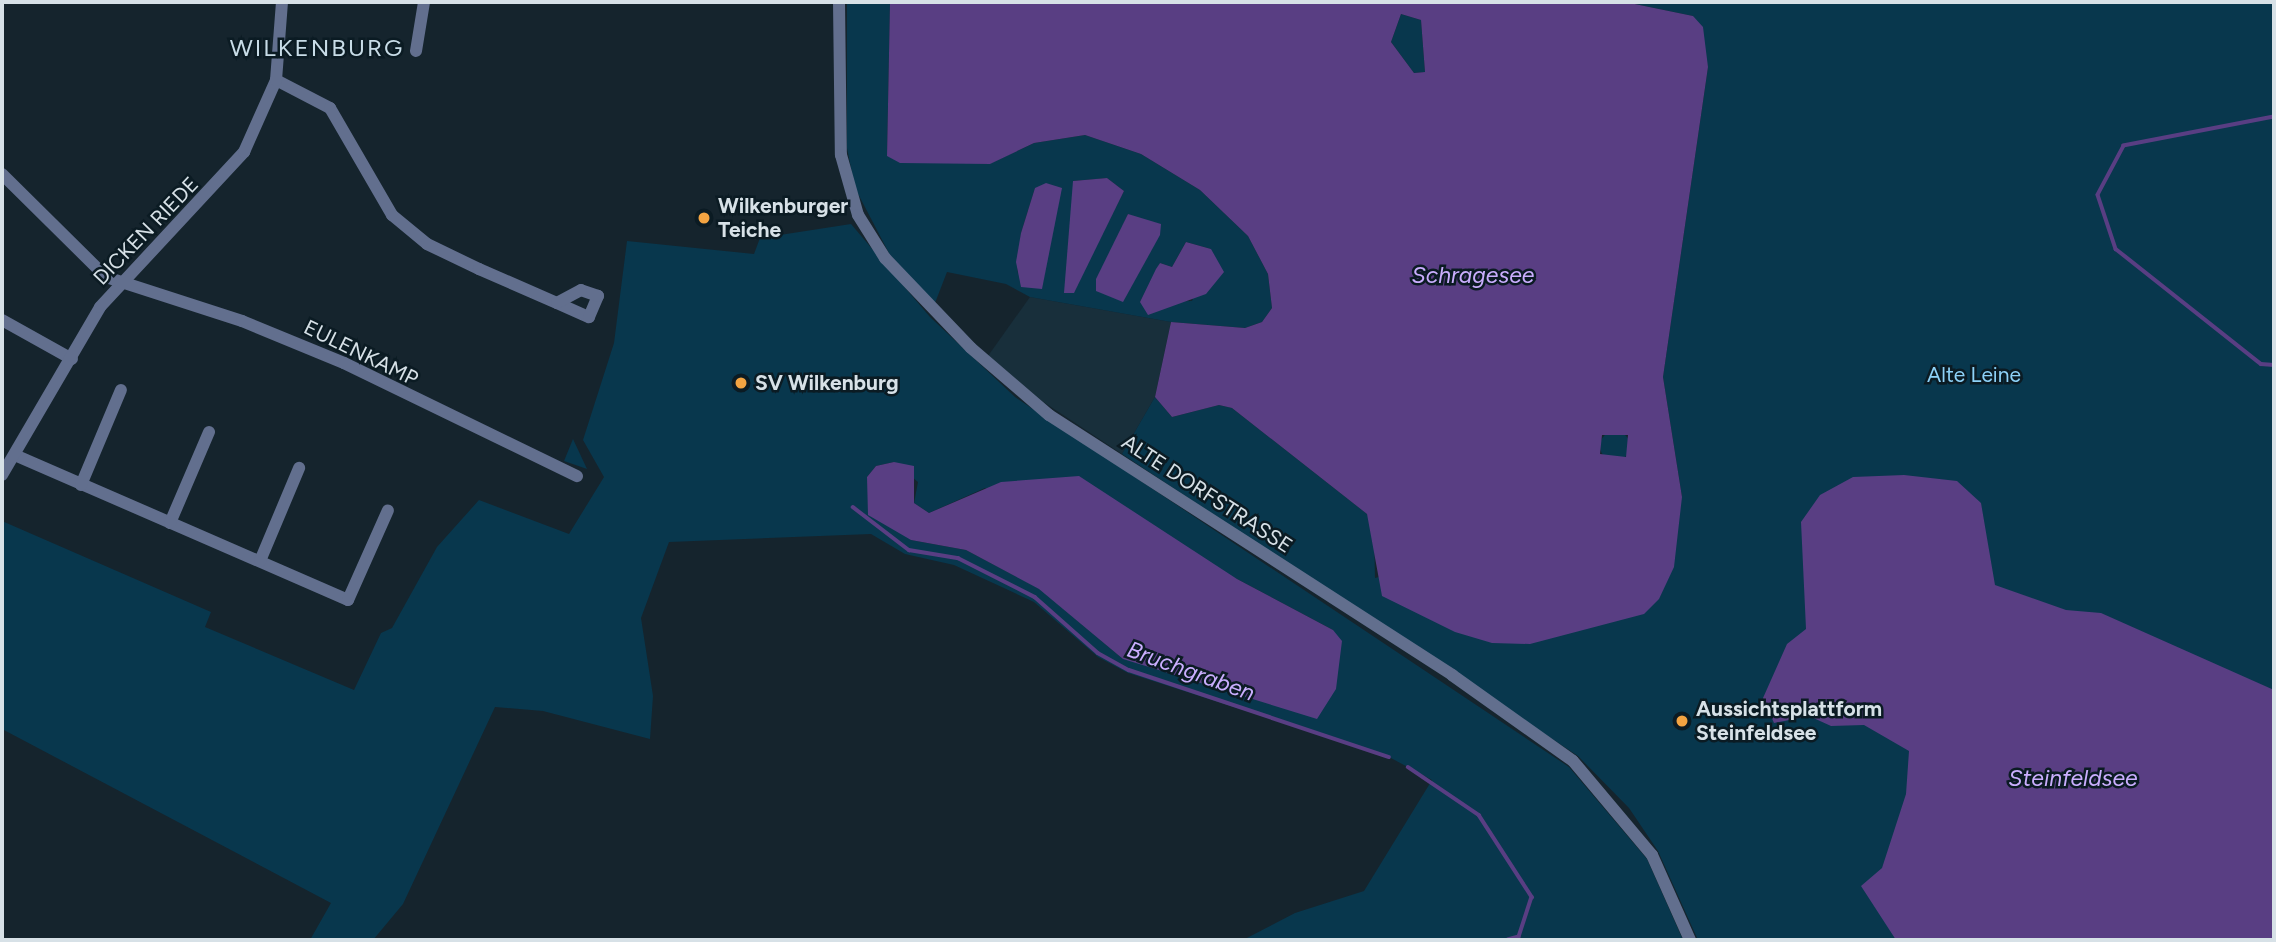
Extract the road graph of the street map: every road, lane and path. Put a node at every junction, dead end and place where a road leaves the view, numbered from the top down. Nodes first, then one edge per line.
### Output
1 (282, 2) edge
2 (425, 2) edge
3 (839, 2) edge
4 (416, 51) dead end
5 (276, 80) junction
6 (2, 174) edge
7 (121, 284) junction
8 (557, 303) dead end
9 (2, 320) edge
10 (72, 359) junction
11 (121, 390) dead end
12 (209, 432) dead end
13 (17, 456) junction
14 (299, 468) dead end
15 (2, 475) edge
16 (577, 476) dead end
17 (80, 485) junction
18 (388, 510) dead end
19 (170, 523) junction
20 (260, 561) junction
21 (1690, 940) edge

1 - 5 street, DICKEN RIEDE
2 - 4 street
3 - 21 street, ALTE DORFSTRASSE
5 - 7 street, DICKEN RIEDE
5 - 8 street
6 - 7 street, EULENKAMP
7 - 10 street, DICKEN RIEDE
7 - 16 street, EULENKAMP
9 - 10 street
10 - 13 street, DICKEN RIEDE
11 - 17 street
12 - 19 street
13 - 15 street, DICKEN RIEDE
13 - 17 street
14 - 20 street
17 - 19 street
18 - 20 street
19 - 20 street

